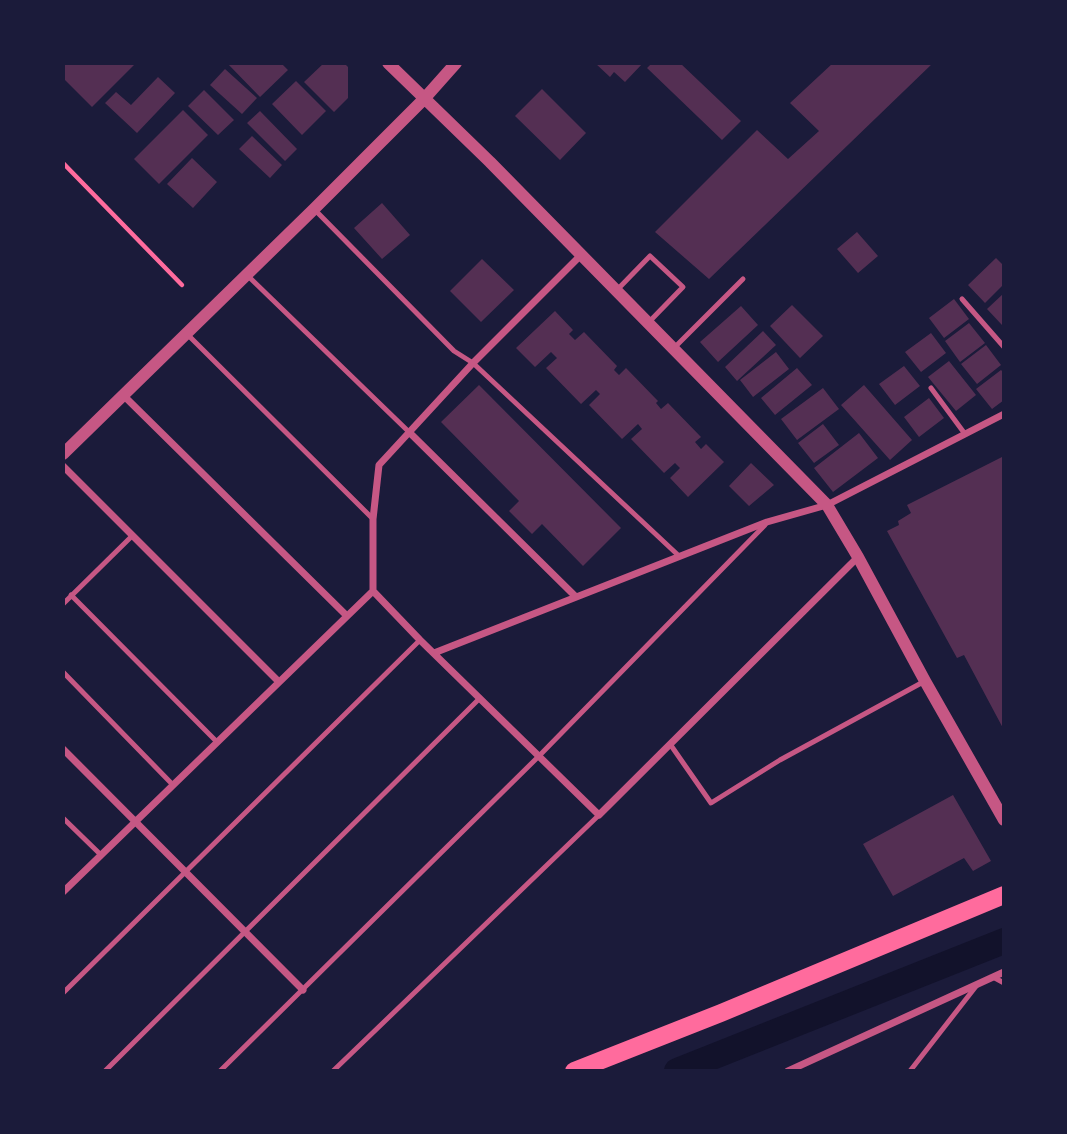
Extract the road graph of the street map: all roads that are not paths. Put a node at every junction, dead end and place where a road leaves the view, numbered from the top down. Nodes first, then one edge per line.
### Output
1 (388, 63) edge
2 (456, 63) edge
3 (424, 99) junction
4 (314, 209) junction
5 (581, 255) junction
6 (246, 274) junction
7 (743, 279) dead end
8 (616, 291) junction
9 (962, 299) dead end
10 (648, 323) junction
11 (186, 332) junction
12 (1004, 347) edge
13 (673, 349) junction
14 (474, 363) junction
15 (931, 388) dead end
16 (122, 394) junction
17 (1004, 414) edge
18 (410, 432) junction
19 (965, 434) junction
20 (63, 454) edge
21 (63, 466) edge
22 (827, 505) junction
23 (373, 519) junction
24 (767, 522) junction
25 (132, 536) junction
26 (679, 556) junction
27 (858, 556) junction
28 (373, 591) junction
29 (72, 595) junction
30 (575, 596) junction
31 (63, 604) edge
32 (347, 616) junction
33 (420, 640) junction
34 (434, 653) junction
35 (63, 672) edge
36 (925, 681) junction
37 (279, 682) junction
38 (480, 698) junction
39 (218, 742) junction
40 (670, 744) junction
41 (63, 749) edge
42 (539, 756) junction
43 (173, 785) junction
44 (599, 815) junction
45 (63, 818) edge
46 (1004, 820) edge
47 (136, 822) junction
48 (101, 855) junction
49 (185, 872) junction
50 (63, 892) edge
51 (1004, 894) edge
52 (245, 932) junction
53 (1004, 972) edge
54 (993, 977) junction
55 (979, 983) junction
56 (1004, 983) edge
57 (303, 990) junction
58 (63, 993) edge
59 (105, 1071) edge
60 (220, 1071) edge
61 (334, 1071) edge
62 (574, 1071) edge
63 (788, 1071) edge
64 (910, 1071) edge

1 - 3 street
2 - 3 street
3 - 4 street
3 - 5 street
4 - 6 street
4 - 14 lane
5 - 8 street
5 - 14 street
6 - 11 street
6 - 18 lane
7 - 13 lane
8 - 10 street
8 - 10 lane
9 - 12 lane
10 - 13 street
11 - 16 street
11 - 23 lane
13 - 22 street
14 - 18 street
14 - 26 lane
15 - 19 lane
16 - 20 street
16 - 32 street
17 - 19 street
18 - 23 street
18 - 30 street
19 - 22 street
21 - 25 street
22 - 24 street
22 - 27 street
23 - 28 street
24 - 26 street
24 - 42 lane
25 - 29 lane
25 - 37 street
26 - 30 street
27 - 36 street
27 - 40 street
28 - 32 street
28 - 33 street
29 - 31 lane
29 - 39 lane
30 - 34 street
32 - 37 street
33 - 34 street
33 - 49 lane
34 - 38 street
35 - 43 lane
36 - 40 lane
36 - 46 street
37 - 39 street
38 - 42 street
38 - 52 lane
39 - 43 street
40 - 44 street
41 - 47 street
42 - 44 street
42 - 57 lane
43 - 47 street
44 - 61 lane
45 - 48 lane
47 - 48 street
47 - 49 street
48 - 50 street
49 - 52 street
49 - 58 lane
51 - 62 main road
52 - 57 street
52 - 59 lane
53 - 54 street
54 - 55 street
54 - 56 lane
55 - 63 street
55 - 64 lane
57 - 60 lane

